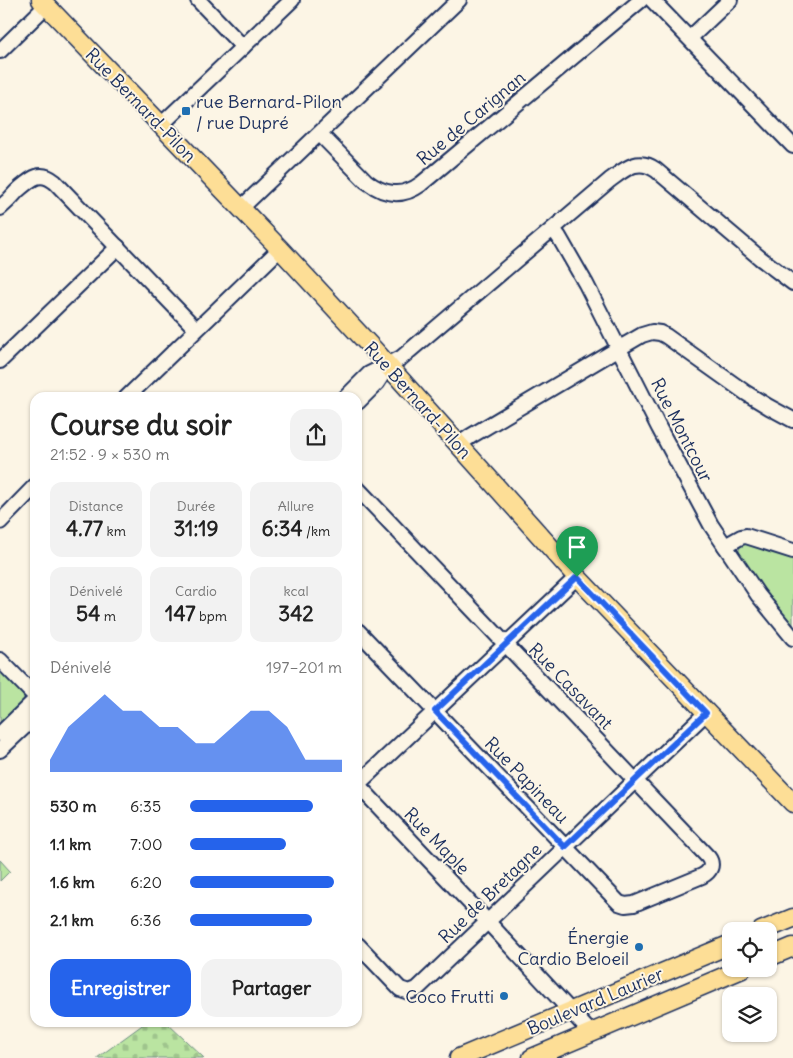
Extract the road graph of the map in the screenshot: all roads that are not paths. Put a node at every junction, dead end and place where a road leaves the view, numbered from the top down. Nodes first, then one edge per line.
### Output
1 (198, 0) edge
2 (292, 0) edge
3 (459, 0) edge
4 (641, 0) edge
5 (652, 0) edge
6 (730, 0) edge
7 (43, 3) edge
8 (690, 38) junction
9 (244, 47) junction
10 (0, 51) edge
11 (161, 125) junction
12 (320, 134) junction
13 (793, 146) edge
14 (0, 208) edge
15 (241, 208) junction
16 (553, 229) junction
17 (118, 247) junction
18 (280, 249) junction
19 (793, 283) edge
20 (196, 329) junction
21 (619, 348) junction
22 (0, 361) edge
23 (388, 366) junction
24 (132, 392) edge
25 (351, 392) edge
26 (362, 398) edge
27 (793, 420) edge
28 (458, 445) junction
29 (30, 491) edge
30 (362, 494) edge
31 (0, 522) edge
32 (725, 546) junction
33 (793, 551) edge
34 (577, 577) junction
35 (362, 635) edge
36 (793, 638) edge
37 (506, 644) junction
38 (0, 660) edge
39 (30, 691) edge
40 (30, 705) edge
41 (435, 711) junction
42 (706, 713) junction
43 (30, 722) edge
44 (0, 734) edge
45 (0, 750) edge
46 (362, 780) edge
47 (636, 780) junction
48 (362, 788) edge
49 (792, 799) edge
50 (565, 847) junction
51 (711, 868) joint
52 (793, 918) edge
53 (488, 922) junction
54 (777, 924) edge
55 (793, 946) edge
56 (722, 948) edge
57 (362, 949) edge
58 (777, 953) edge
59 (723, 977) edge
60 (572, 1010) junction
61 (591, 1033) junction
62 (459, 1058) edge
63 (532, 1058) edge

1 - 9 street
2 - 9 street
3 - 12 street
4 - 12 street, Rue de Carignan
5 - 8 street
6 - 8 street
7 - 10 street
7 - 11 main road, Rue Bernard-Pilon
8 - 13 street
9 - 11 street
11 - 15 main road, Rue Bernard-Pilon
12 - 15 street
14 - 17 street
15 - 18 main road, Rue Bernard-Pilon
16 - 19 street
16 - 21 street, Rue Montcour
16 - 23 street
17 - 20 street
17 - 22 street
18 - 20 street
18 - 23 main road, Rue Bernard-Pilon
20 - 24 street
21 - 27 street
21 - 28 street
21 - 32 street, Rue Montcour
23 - 25 street
23 - 26 street
23 - 28 main road, Rue Bernard-Pilon
28 - 34 main road, Rue Bernard-Pilon
29 - 31 street
30 - 37 street, Rue Casavant
32 - 33 street
32 - 36 street, Rue Montcour
34 - 37 street
34 - 42 main road, Rue Bernard-Pilon
35 - 41 street, Rue Papineau
37 - 41 street
37 - 47 street, Rue Casavant
38 - 39 street
40 - 44 street
41 - 46 street
41 - 50 street, Rue Papineau
42 - 47 street, Rue de Bretagne
42 - 49 main road, Rue Bernard-Pilon
43 - 45 street
47 - 50 street, Rue de Bretagne
47 - 51 street, Rue Casavant
48 - 53 street, Rue Maple
50 - 51 street, Rue Papineau
50 - 53 street, Rue de Bretagne
52 - 54 main road
53 - 57 street, Rue de Bretagne
53 - 60 street, Rue Maple
55 - 58 main road
56 - 60 main road, Boulevard Laurier
59 - 61 main road, Boulevard Laurier
60 - 61 street, Rue Maple
60 - 62 main road, Boulevard Laurier
61 - 63 main road, Boulevard Laurier

